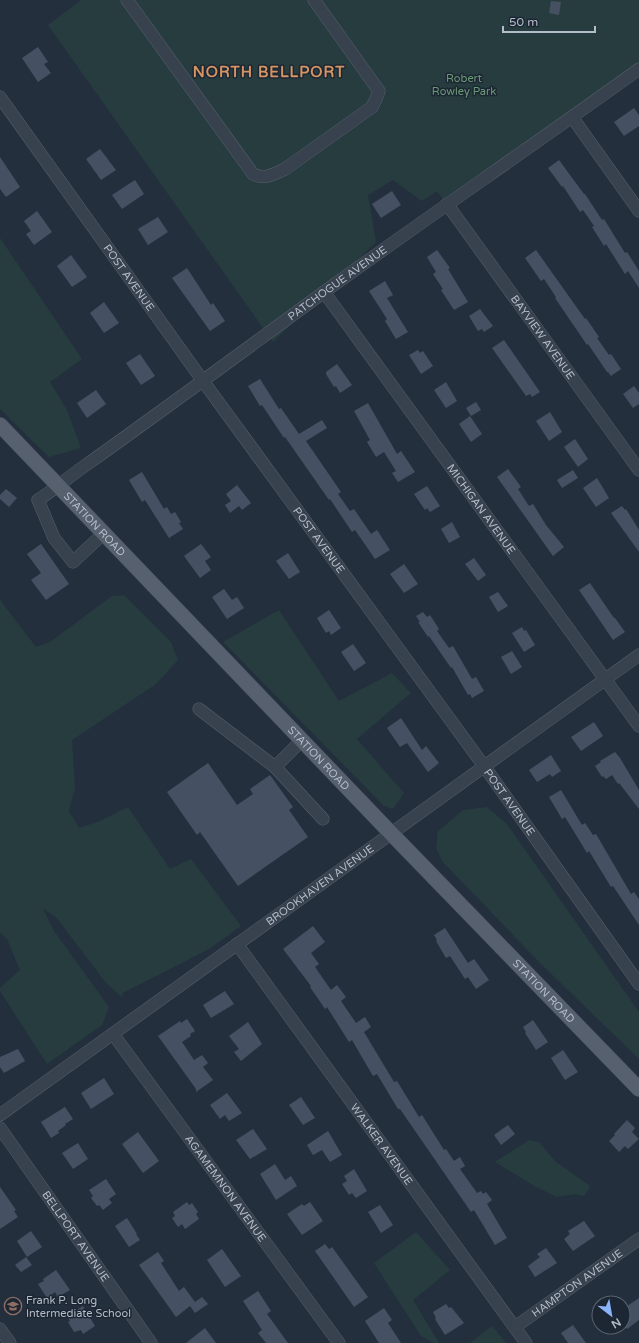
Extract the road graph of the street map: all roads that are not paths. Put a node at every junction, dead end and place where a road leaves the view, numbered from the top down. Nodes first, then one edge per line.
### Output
1 (127, 0) edge
2 (314, 0) edge
3 (639, 69) edge
4 (0, 96) edge
5 (572, 117) junction
6 (447, 204) junction
7 (639, 211) edge
8 (324, 292) junction
9 (203, 381) junction
10 (0, 425) edge
11 (639, 470) edge
12 (59, 486) junction
13 (104, 533) junction
14 (639, 655) edge
15 (605, 679) junction
16 (199, 709) dead end
17 (639, 726) edge
18 (302, 740) junction
19 (484, 766) junction
20 (275, 767) junction
21 (323, 819) dead end
22 (391, 833) junction
23 (237, 944) junction
24 (639, 984) edge
25 (113, 1034) junction
26 (639, 1089) edge
27 (0, 1115) edge
28 (0, 1128) edge
29 (639, 1239) edge
30 (515, 1327) junction
31 (0, 1329) edge
32 (10, 1343) edge
33 (151, 1343) edge
34 (339, 1343) edge
35 (526, 1343) edge

1 - 2 street
3 - 5 street, PATCHOGUE AVENUE
4 - 9 street, POST AVENUE
5 - 6 street, PATCHOGUE AVENUE
5 - 7 street
6 - 8 street, PATCHOGUE AVENUE
6 - 11 street, BAYVIEW AVENUE
8 - 9 street, PATCHOGUE AVENUE
8 - 15 street, MICHIGAN AVENUE
9 - 12 street, PATCHOGUE AVENUE
9 - 19 street, POST AVENUE
10 - 12 main road, STATION ROAD
12 - 13 main road, STATION ROAD
12 - 13 street, PATCHOGUE AVENUE
13 - 18 main road, STATION ROAD
14 - 15 street, BROOKHAVEN AVENUE
15 - 17 street, MICHIGAN AVENUE
15 - 19 street, BROOKHAVEN AVENUE
16 - 20 street
18 - 20 street
18 - 22 main road, STATION ROAD
19 - 22 street, BROOKHAVEN AVENUE
19 - 24 street, POST AVENUE
20 - 21 street
22 - 23 street, BROOKHAVEN AVENUE
22 - 26 main road, STATION ROAD
23 - 25 street, BROOKHAVEN AVENUE
23 - 30 street, WALKER AVENUE
25 - 27 street, BROOKHAVEN AVENUE
25 - 34 street, AGAMEMNON AVENUE
28 - 33 street, BELLPORT AVENUE
29 - 30 street, HAMPTON AVENUE
30 - 35 street, WALKER AVENUE
31 - 32 street

